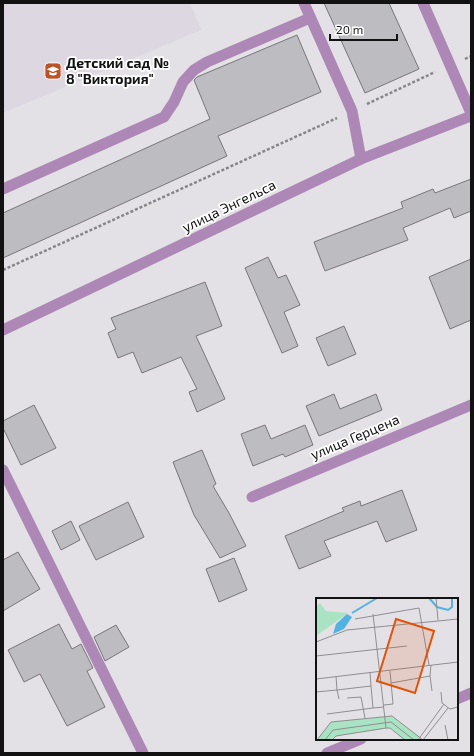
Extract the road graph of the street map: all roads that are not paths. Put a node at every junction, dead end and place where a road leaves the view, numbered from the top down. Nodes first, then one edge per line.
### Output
1 (304, 3) edge
2 (423, 3) edge
3 (310, 18) junction
4 (471, 115) edge
5 (361, 159) junction
6 (3, 189) edge
7 (3, 330) edge
8 (471, 405) edge
9 (3, 470) edge
10 (252, 497) dead end
11 (471, 693) edge
12 (458, 699) edge
13 (359, 740) edge
14 (143, 753) edge
15 (327, 753) edge

1 - 3 street
2 - 4 street
3 - 5 street
3 - 6 street
4 - 5 street, улица Энгельса
5 - 7 street, улица Энгельса
8 - 10 street, улица Герцена
9 - 14 street
11 - 12 street
13 - 15 street

